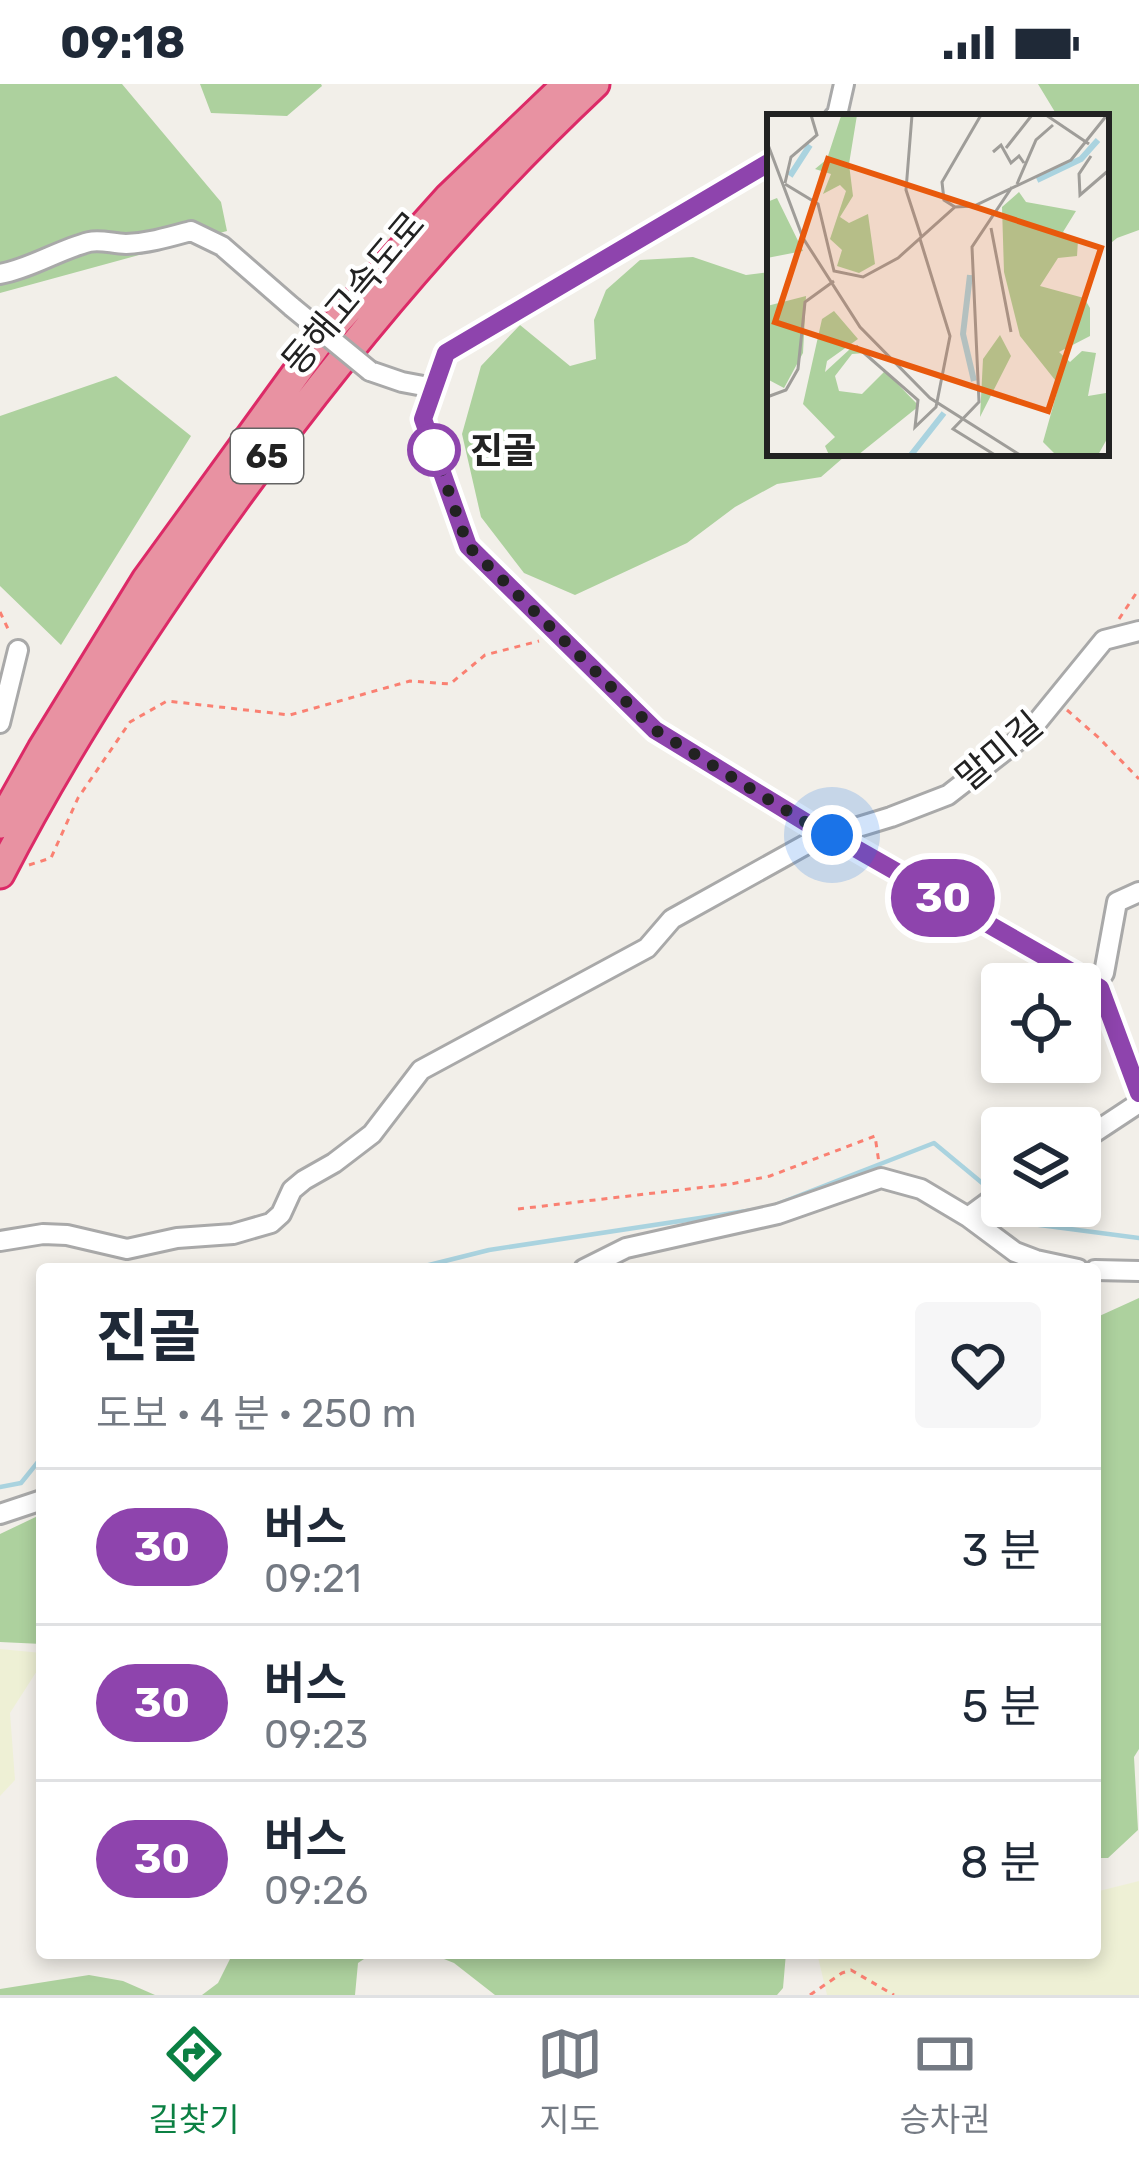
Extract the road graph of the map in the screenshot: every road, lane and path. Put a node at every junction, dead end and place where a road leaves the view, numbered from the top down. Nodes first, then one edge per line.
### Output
1 (567, 84) edge
2 (595, 84) edge
3 (844, 84) edge
4 (837, 114) edge
5 (767, 164) edge
6 (0, 274) edge
7 (434, 388) junction
8 (1139, 589) edge
9 (0, 613) edge
10 (1139, 632) edge
11 (561, 637) junction
12 (1104, 640) junction
13 (18, 650) joint
14 (1056, 701) junction
15 (0, 723) edge
16 (1139, 779) edge
17 (0, 824) edge
18 (829, 834) junction
19 (28, 865) dead end
20 (0, 874) edge
21 (1139, 892) edge
22 (1056, 963) edge
23 (1101, 977) edge
24 (1101, 991) edge
25 (1139, 1094) edge
26 (1139, 1103) edge
27 (1101, 1128) edge
28 (881, 1172) dead end
29 (981, 1206) edge
30 (518, 1209) dead end
31 (973, 1212) junction
32 (0, 1241) edge
33 (596, 1263) edge
34 (1029, 1263) edge
35 (1101, 1270) edge
36 (1139, 1271) edge
37 (36, 1502) edge
38 (0, 1514) edge
39 (810, 1995) edge
40 (894, 1995) edge

1 - 17 highway, 동해고속도로 / 65
2 - 20 highway, 동해고속도로 / 65
3 - 4 street
5 - 7 street
6 - 7 street, bridge
7 - 11 street
8 - 12 path
9 - 13 path
10 - 12 street
11 - 18 street
11 - 19 path
12 - 14 street, 말미길
13 - 15 street
14 - 16 path
14 - 18 street, 말미길
18 - 22 street
18 - 32 street, 말미길
21 - 23 street
24 - 25 street
26 - 27 street
28 - 30 path
29 - 31 street
31 - 33 street
31 - 34 street
35 - 36 street
37 - 38 street
39 - 40 path

